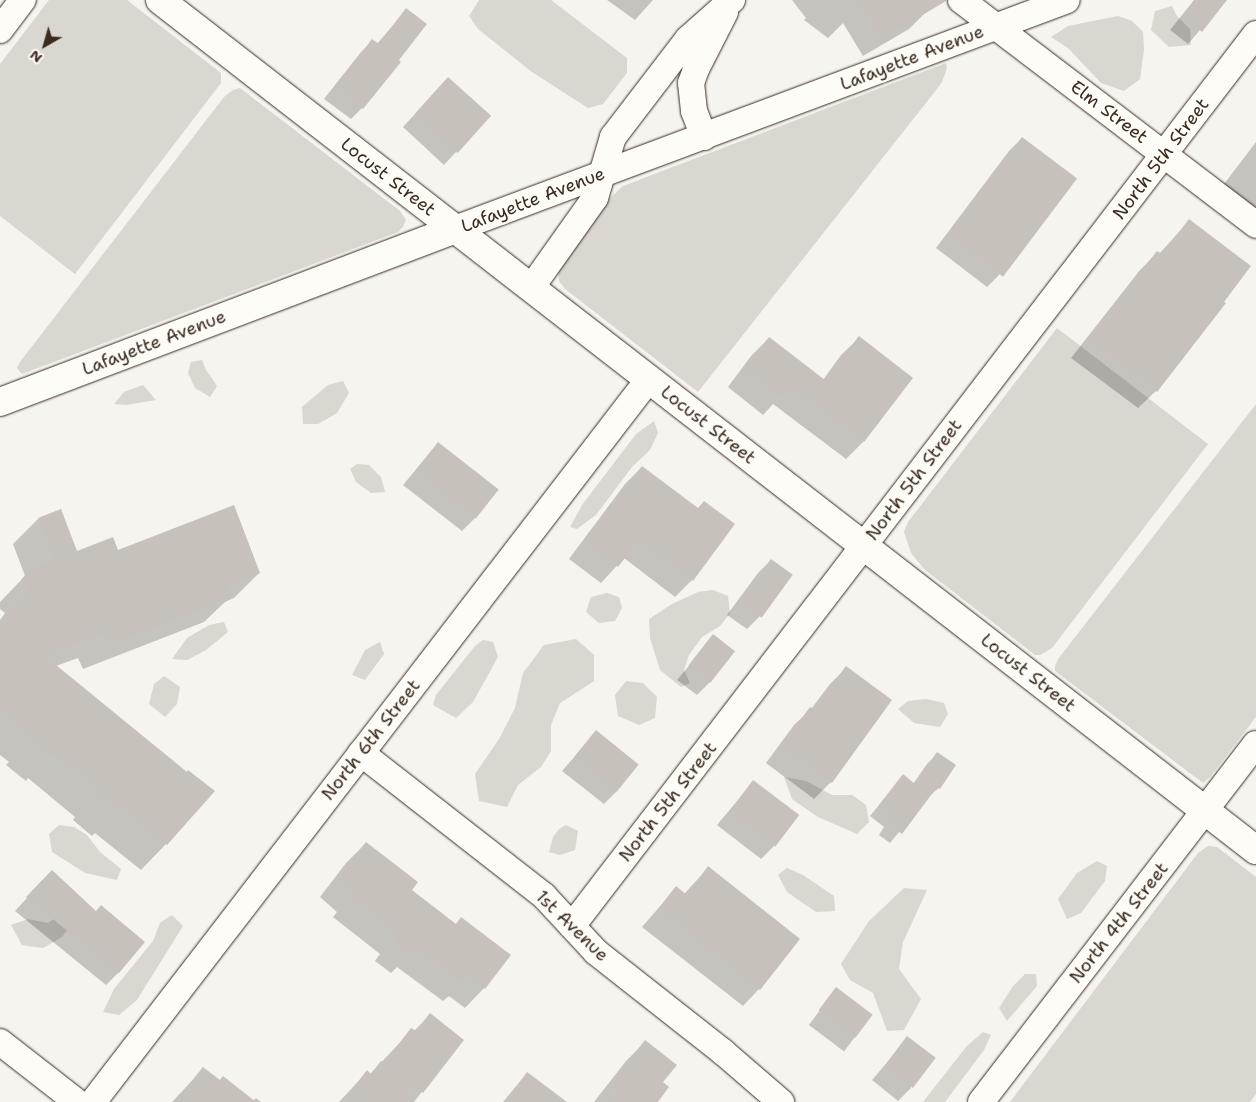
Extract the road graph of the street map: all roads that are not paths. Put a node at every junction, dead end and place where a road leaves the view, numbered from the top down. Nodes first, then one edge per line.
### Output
1 (23, 0) edge
2 (160, 0) edge
3 (961, 0) edge
4 (1067, 0) edge
5 (730, 2) edge
6 (995, 27) junction
7 (0, 30) edge
8 (1256, 34) edge
9 (704, 136) junction
10 (1164, 154) junction
11 (602, 174) junction
12 (1256, 225) edge
13 (455, 229) junction
14 (532, 288) junction
15 (649, 379) junction
16 (0, 402) edge
17 (864, 546) junction
18 (1256, 744) edge
19 (361, 753) junction
20 (1206, 810) junction
21 (1256, 850) edge
22 (572, 926) junction
23 (0, 1042) edge
24 (77, 1102) edge
25 (93, 1102) edge
26 (781, 1102) edge
27 (981, 1102) edge

1 - 7 street
2 - 13 street, Locust Street
3 - 6 street, Elm Street
4 - 6 street, Lafayette Avenue
5 - 9 street
5 - 11 street
6 - 9 street, Lafayette Avenue
6 - 10 street, Elm Street
8 - 10 street, North 5th Street
9 - 11 street, Lafayette Avenue
10 - 12 street, Elm Street
10 - 17 street, North 5th Street
11 - 13 street, Lafayette Avenue
11 - 14 street
13 - 14 street, Locust Street
13 - 16 street, Lafayette Avenue
14 - 15 street, Locust Street
15 - 17 street, Locust Street
15 - 19 street, North 6th Street
17 - 20 street, Locust Street
17 - 22 street, North 5th Street
18 - 20 street, North 4th Street
19 - 22 street, 1st Avenue
19 - 25 street, North 6th Street
20 - 21 street, Locust Street
20 - 27 street, North 4th Street
22 - 26 street, 1st Avenue
23 - 24 street

